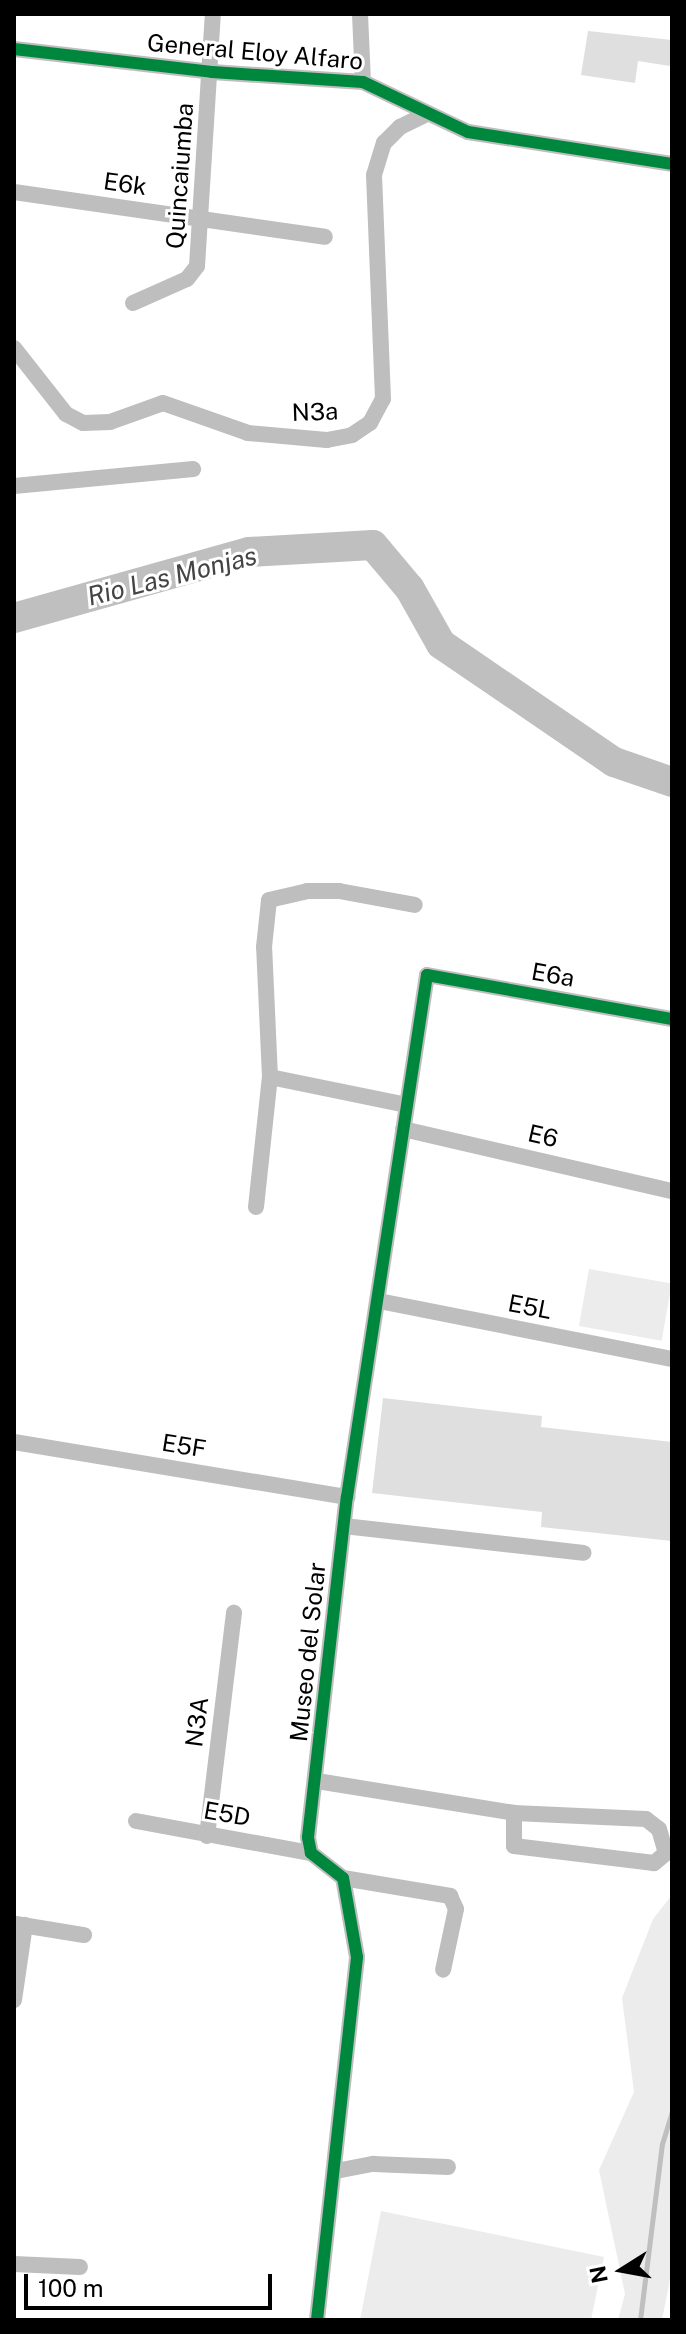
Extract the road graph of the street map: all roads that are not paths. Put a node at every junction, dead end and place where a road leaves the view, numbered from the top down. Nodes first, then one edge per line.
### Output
1 (213, 14) edge
2 (360, 14) edge
3 (14, 49) edge
4 (212, 72) junction
5 (363, 82) junction
6 (425, 115) junction
7 (672, 164) edge
8 (14, 192) edge
9 (199, 219) junction
10 (325, 237) dead end
11 (133, 303) dead end
12 (14, 348) edge
13 (193, 469) dead end
14 (14, 486) edge
15 (415, 905) dead end
16 (427, 975) joint
17 (672, 1019) edge
18 (270, 1077) junction
19 (406, 1105) junction
20 (403, 1129) junction
21 (672, 1191) edge
22 (256, 1207) dead end
23 (379, 1301) junction
24 (672, 1359) edge
25 (14, 1442) edge
26 (347, 1497) junction
27 (344, 1526) junction
28 (583, 1553) dead end
29 (234, 1613) dead end
30 (317, 1781) junction
31 (514, 1813) junction
32 (136, 1821) dead end
33 (207, 1836) junction
34 (311, 1853) junction
35 (343, 1878) junction
36 (19, 1925) edge
37 (84, 1935) dead end
38 (443, 1970) dead end
39 (14, 1997) edge
40 (448, 2167) dead end
41 (336, 2171) junction
42 (14, 2264) edge
43 (80, 2267) dead end
44 (317, 2320) edge

1 - 4 street, Quincaiumba
2 - 5 street
3 - 4 street, General Eloy Alfaro
4 - 5 street, General Eloy Alfaro
4 - 9 street, Quincaiumba
5 - 6 street, General Eloy Alfaro
6 - 7 street, General Eloy Alfaro
6 - 12 street, N3a
8 - 9 street, E6k
9 - 10 street, E6k
9 - 11 street, Quincaiumba
13 - 14 street
15 - 18 street
16 - 17 street, E6a
16 - 19 street, Museo del Solar
18 - 19 street
18 - 22 street
19 - 20 street, Museo del Solar
20 - 21 street, E6
20 - 23 street, Museo del Solar
23 - 24 street, E5L
23 - 26 street, Museo del Solar
25 - 26 street, E5F
26 - 27 street, Museo del Solar
27 - 28 street
27 - 30 street, Museo del Solar
29 - 33 street, N3A
30 - 31 street
30 - 34 street, Museo del Solar
31 - 31 street
32 - 33 street, E5D
33 - 34 street, E5D
34 - 35 street
35 - 38 street
35 - 41 street
36 - 37 street
36 - 39 street
40 - 41 street
41 - 44 street
42 - 43 street

